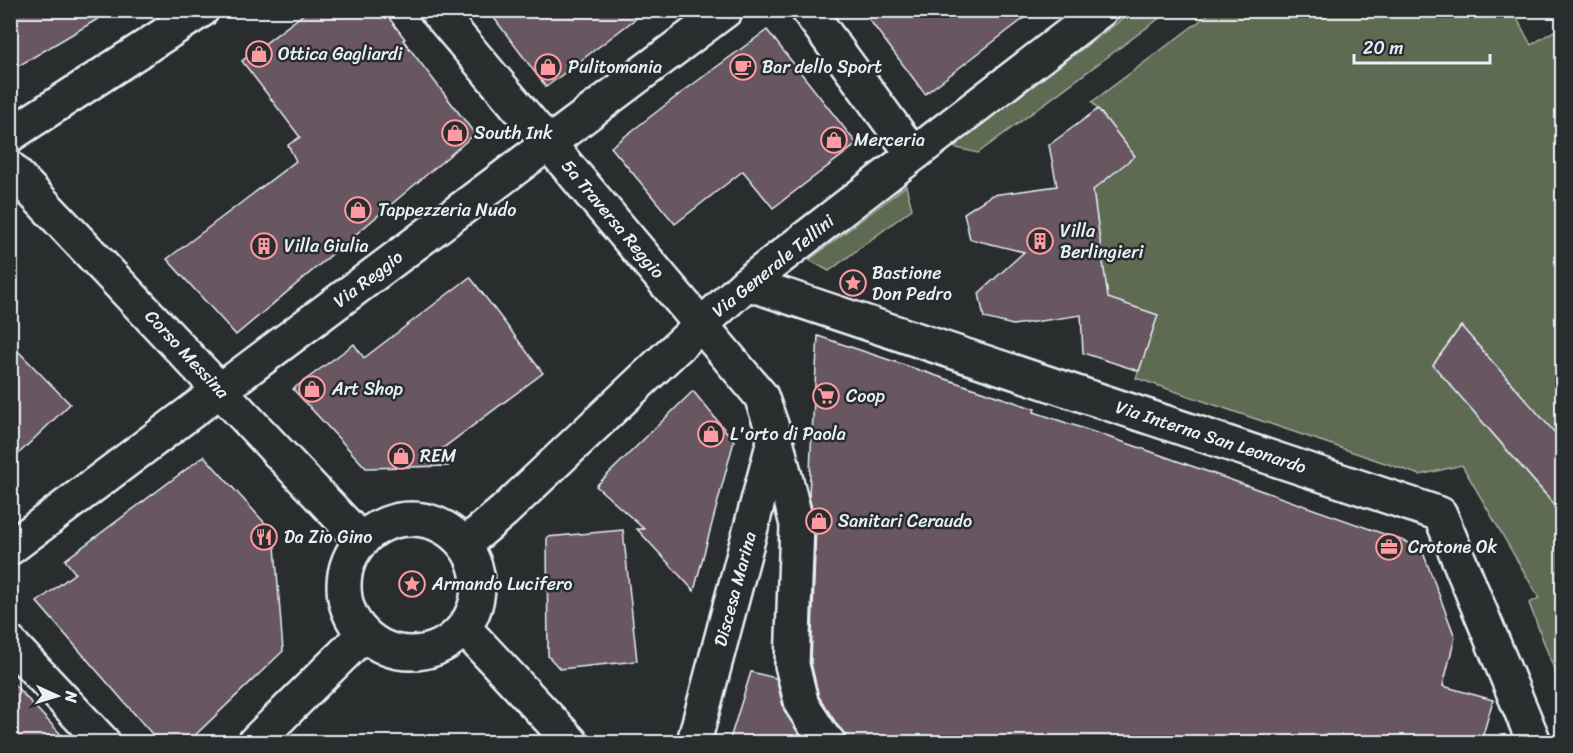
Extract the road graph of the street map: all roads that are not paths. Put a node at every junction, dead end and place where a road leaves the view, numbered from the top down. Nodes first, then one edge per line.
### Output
1 (201, 10) edge
2 (436, 10) edge
3 (726, 10) edge
4 (808, 10) edge
5 (1101, 10) edge
6 (10, 135) edge
7 (549, 144) junction
8 (913, 154) junction
9 (10, 168) edge
10 (747, 283) junction
11 (702, 325) junction
12 (221, 390) junction
13 (775, 436) junction
14 (362, 540) junction
15 (464, 545) junction
16 (10, 548) edge
17 (464, 628) junction
18 (364, 634) junction
19 (10, 643) edge
20 (103, 742) edge
21 (255, 742) edge
22 (571, 742) edge
23 (694, 742) edge
24 (828, 742) edge
25 (1534, 742) edge

1 - 6 street
2 - 7 street, 5a Traversa Reggio
3 - 7 street, Via Reggio
4 - 8 street
5 - 8 street, Via Generale Tellini
7 - 11 street, 5a Traversa Reggio
7 - 12 street, Via Reggio
8 - 10 street, Via Generale Tellini
9 - 12 street, Corso Messina
10 - 11 street, Via Generale Tellini
10 - 25 street, Via Interna San Leonardo
11 - 13 street, 5a Traversa Reggio
11 - 15 street, Via Generale Tellini
12 - 14 street, Corso Messina
12 - 16 street, Via Reggio
13 - 23 street, Discesa Marina
13 - 24 street, 5a Traversa Reggio
14 - 15 street
14 - 18 street
15 - 17 street
17 - 18 street
17 - 22 street
18 - 21 street
19 - 20 street

